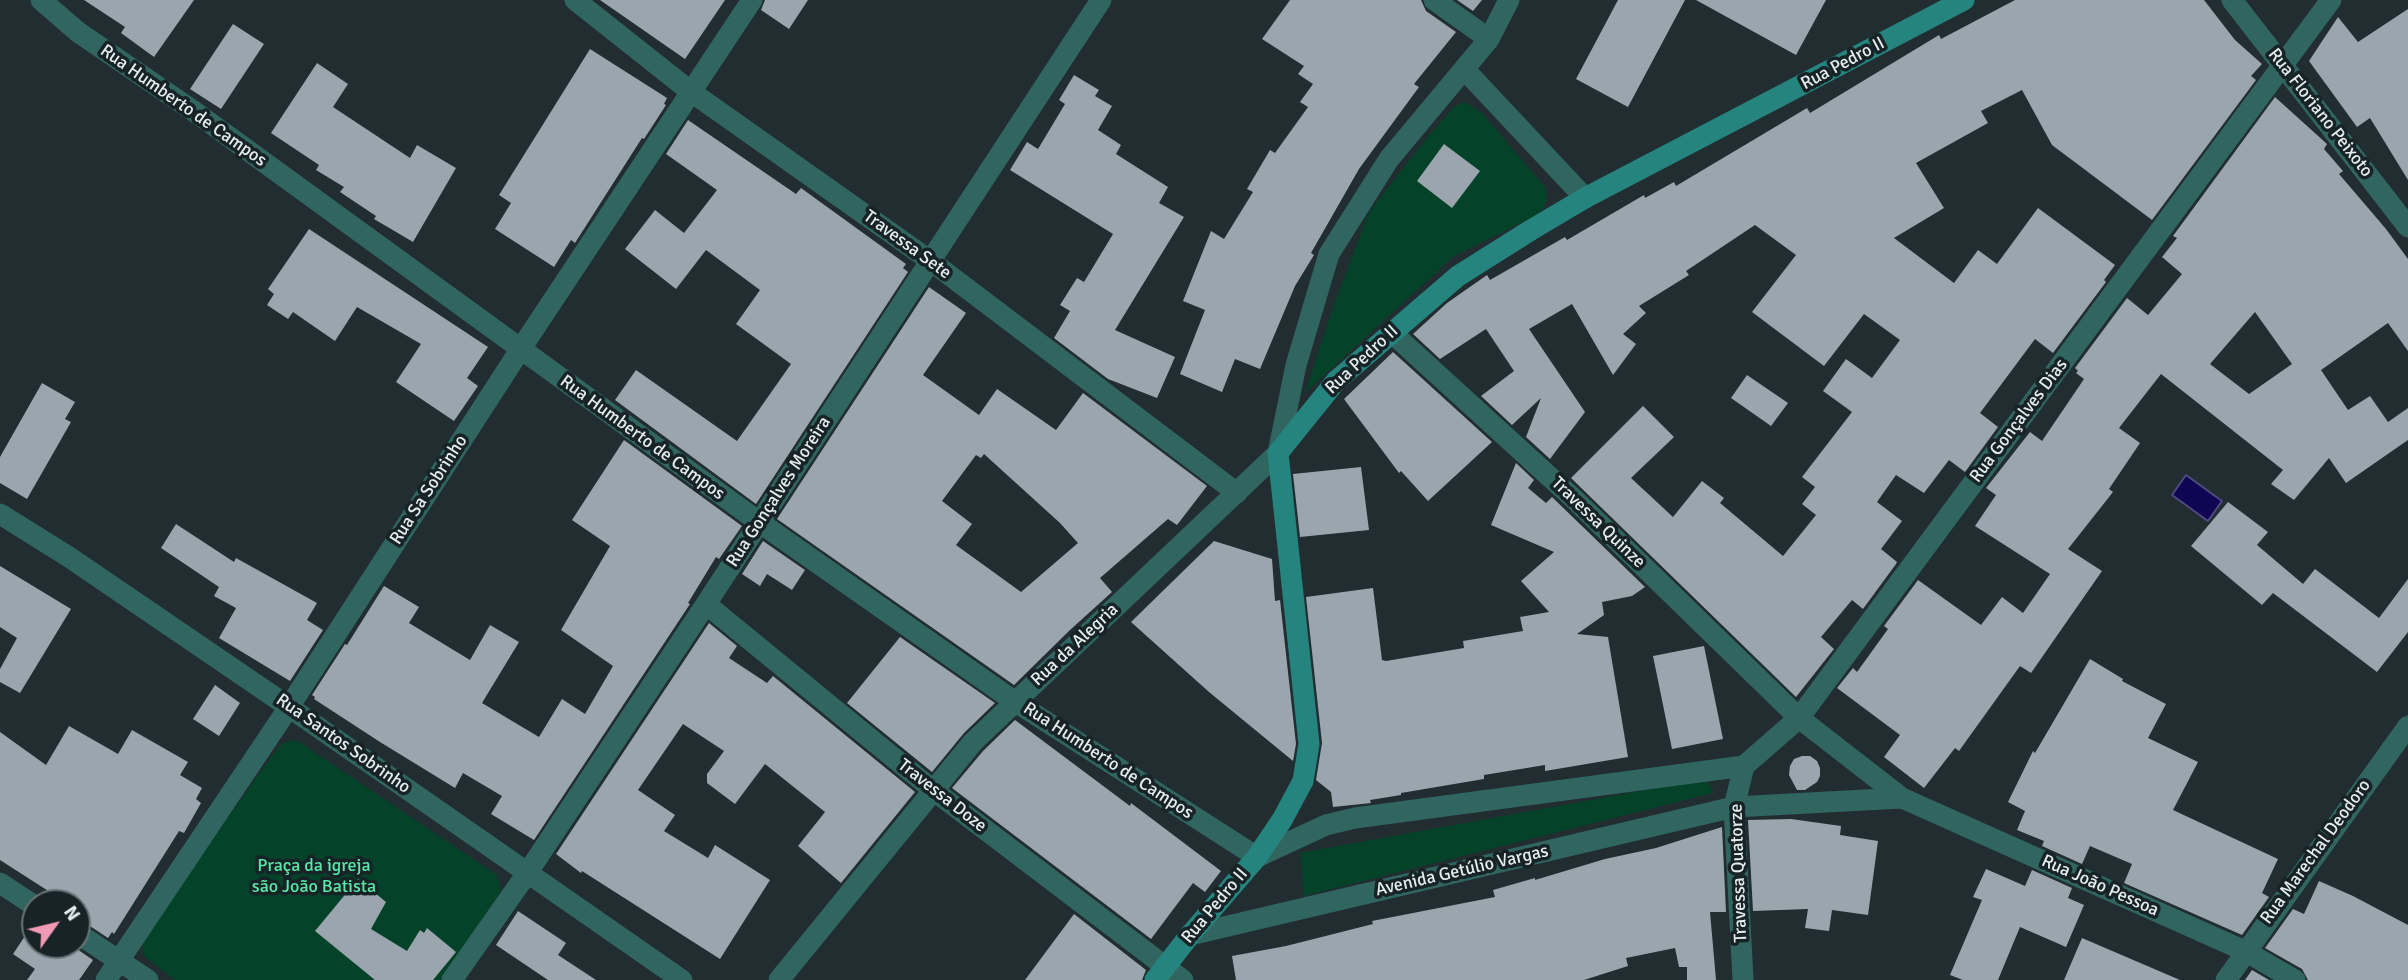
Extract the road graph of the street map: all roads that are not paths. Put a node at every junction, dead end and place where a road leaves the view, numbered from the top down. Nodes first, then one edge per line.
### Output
1 (41, 0) edge
2 (575, 0) edge
3 (752, 0) edge
4 (1101, 0) edge
5 (1434, 0) edge
6 (1509, 0) edge
7 (1964, 0) edge
8 (2232, 0) edge
9 (2331, 0) edge
10 (1489, 39) junction
11 (2282, 66) junction
12 (1465, 70) junction
13 (690, 92) junction
14 (1585, 198) junction
15 (2408, 227) edge
16 (932, 262) junction
17 (1391, 332) junction
18 (520, 350) junction
19 (1278, 453) junction
20 (1237, 493) junction
21 (0, 514) edge
22 (759, 522) junction
23 (706, 604) junction
24 (1014, 701) junction
25 (289, 707) junction
26 (1799, 718) junction
27 (2408, 726) edge
28 (1744, 766) junction
29 (933, 790) junction
30 (1902, 798) junction
31 (1734, 807) junction
32 (1257, 857) junction
33 (528, 872) junction
34 (0, 883) edge
35 (21, 897) edge
36 (1190, 934) junction
37 (91, 942) edge
38 (2245, 951) junction
39 (119, 961) junction
40 (1160, 973) edge
41 (106, 980) edge
42 (148, 980) edge
43 (452, 980) edge
44 (682, 980) edge
45 (779, 980) edge
46 (1183, 980) edge
47 (1743, 980) edge
48 (2226, 980) edge
49 (2295, 980) edge

1 - 18 street, Rua Humberto de Campos
2 - 13 street, Travessa Sete
3 - 13 street, Rua Sa Sobrinho
4 - 16 street, Rua Gonçalves Moreira
5 - 10 street
6 - 10 street
7 - 14 street, Rua Pedro II
8 - 11 street, Rua Floriano Peixoto
9 - 11 street, Rua Gonçalves Dias
10 - 12 street
11 - 15 street, Rua Floriano Peixoto
11 - 26 street, Rua Gonçalves Dias
12 - 14 street
12 - 19 street
13 - 16 street, Travessa Sete
13 - 18 street, Rua Sa Sobrinho
14 - 17 street, Rua Pedro II
16 - 20 street, Travessa Sete
16 - 22 street, Rua Gonçalves Moreira
17 - 19 street, Rua Pedro II
17 - 26 street, Travessa Quinze
18 - 22 street, Rua Humberto de Campos
18 - 25 street, Rua Sa Sobrinho
19 - 20 street, Rua da Alegria
19 - 32 street, Rua Pedro II
20 - 24 street, Rua da Alegria
21 - 25 street, Rua Santos Sobrinho
22 - 23 street, Rua Gonçalves Moreira
22 - 24 street, Rua Humberto de Campos
23 - 29 street, Travessa Doze
23 - 33 street, Rua Gonçalves Moreira
24 - 29 street, Rua da Alegria
24 - 32 street, Rua Humberto de Campos
25 - 33 street, Rua Santos Sobrinho
25 - 39 street, Rua Sa Sobrinho
26 - 28 street, Rua Gonçalves Dias
26 - 30 street, Rua João Pessoa
27 - 38 street, Rua Marechal Deodoro
28 - 31 street, Travessa Quatorze
28 - 32 street
29 - 40 street, Travessa Doze
29 - 45 street, Rua da Alegria
30 - 31 street, Rua João Pessoa
30 - 38 street, Rua João Pessoa
31 - 36 street, Avenida Getúlio Vargas
31 - 47 street, Travessa Quatorze
32 - 36 street, Rua Pedro II
33 - 43 street, Rua Gonçalves Moreira
33 - 44 street, Rua Santos Sobrinho
34 - 35 street
36 - 40 street, Rua Pedro II
37 - 39 street
38 - 48 street, Rua Marechal Deodoro
38 - 49 street, Rua João Pessoa
39 - 41 street, Rua Sa Sobrinho
39 - 42 street
40 - 46 street, Travessa Doze

